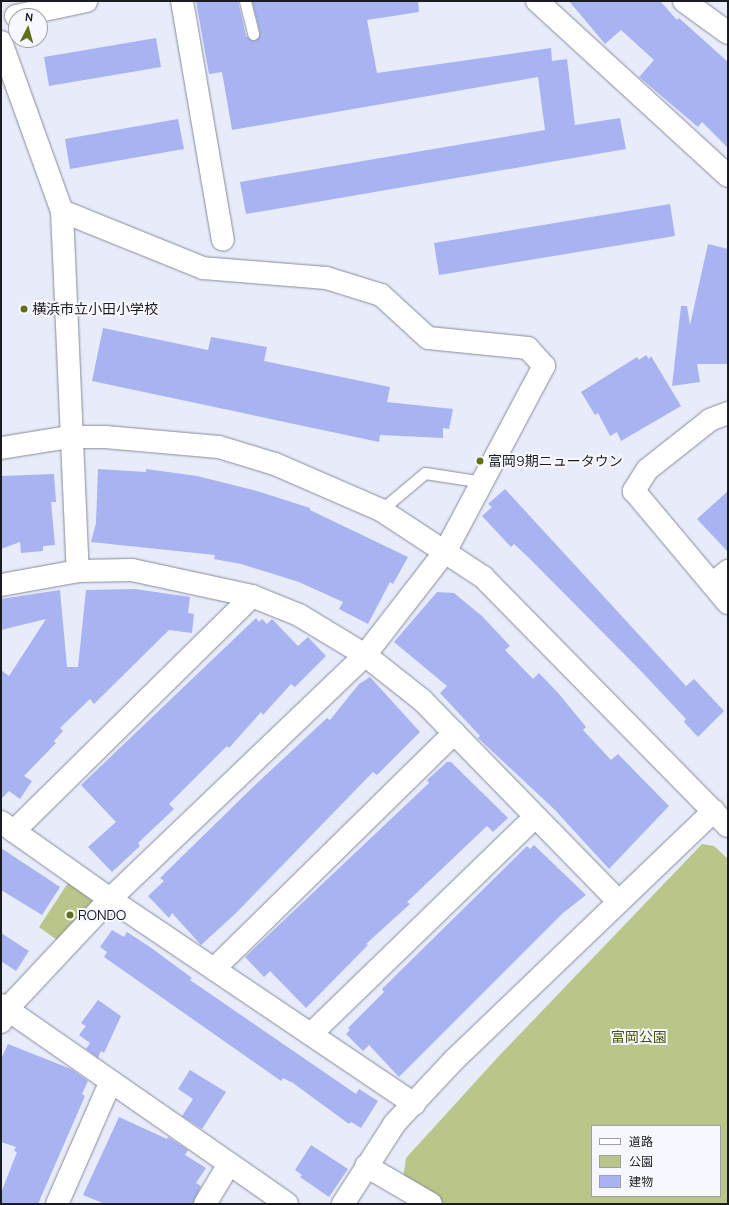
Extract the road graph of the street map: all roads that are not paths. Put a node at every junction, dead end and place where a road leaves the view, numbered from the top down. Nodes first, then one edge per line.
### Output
1 (86, 1) edge
2 (182, 1) edge
3 (245, 1) edge
4 (538, 1) edge
5 (684, 1) edge
6 (48, 9) edge
7 (728, 33) edge
8 (252, 34) dead end
9 (1, 42) edge
10 (728, 176) edge
11 (62, 211) junction
12 (223, 240) dead end
13 (728, 413) edge
14 (70, 437) junction
15 (1, 448) edge
16 (483, 482) junction
17 (381, 510) junction
18 (445, 552) junction
19 (78, 571) junction
20 (720, 578) edge
21 (1, 585) edge
22 (252, 596) junction
23 (728, 603) edge
24 (365, 655) junction
25 (454, 734) junction
26 (534, 818) junction
27 (721, 818) edge
28 (8, 827) edge
29 (110, 899) junction
30 (618, 901) junction
31 (214, 969) junction
32 (3, 1012) edge
33 (311, 1034) junction
34 (110, 1083) junction
35 (414, 1104) junction
36 (229, 1164) junction
37 (366, 1166) junction
38 (56, 1204) edge
39 (205, 1204) edge
40 (287, 1204) edge
41 (343, 1204) edge
42 (431, 1204) edge

1 - 6 street
2 - 12 street
3 - 8 lane
4 - 10 street
5 - 7 street
9 - 11 street
11 - 14 street
11 - 16 street
13 - 20 street
14 - 15 street
14 - 17 street
14 - 19 street
16 - 17 lane
16 - 18 street
17 - 18 street
18 - 24 street
18 - 27 street
19 - 21 street
19 - 22 street
20 - 23 street
22 - 24 street
22 - 28 street
24 - 25 street
24 - 29 street
25 - 26 street
25 - 31 street
26 - 30 street
26 - 33 street
27 - 30 street
28 - 29 street
29 - 31 street
29 - 32 street
30 - 35 street
31 - 33 street
32 - 34 street
33 - 35 street
34 - 36 street
34 - 38 street
35 - 37 street
36 - 39 street
36 - 40 street
37 - 41 street
37 - 42 street

